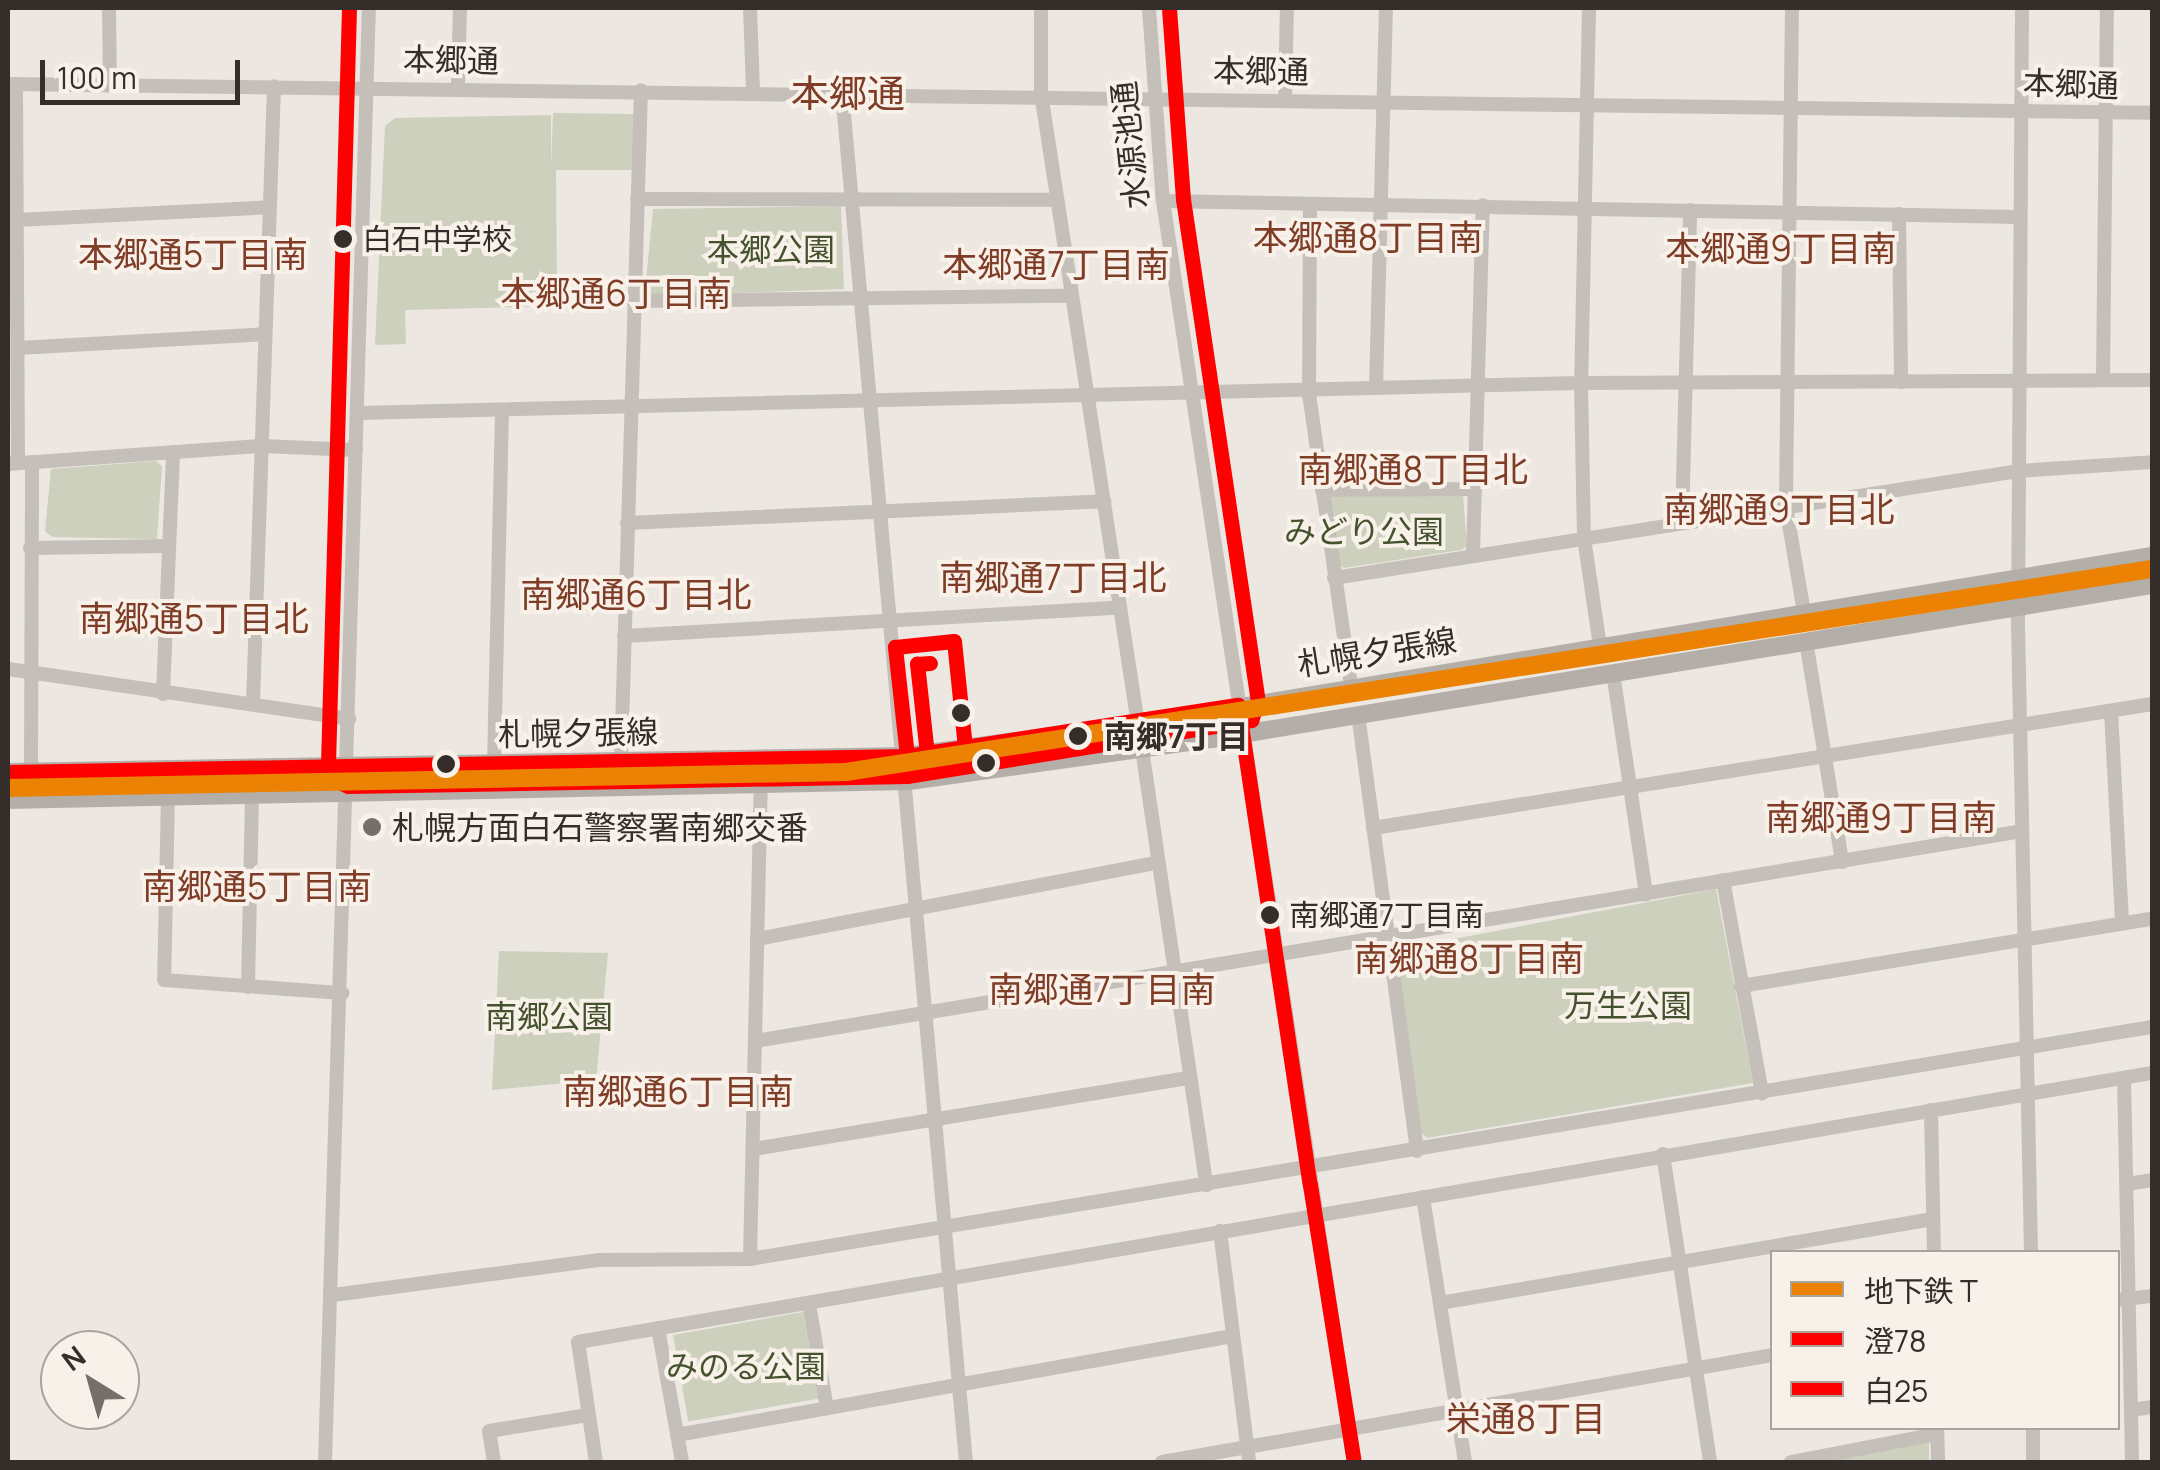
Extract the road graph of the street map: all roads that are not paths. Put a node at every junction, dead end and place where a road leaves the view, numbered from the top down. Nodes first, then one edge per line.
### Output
1 (109, 8) edge
2 (369, 8) edge
3 (460, 8) edge
4 (750, 8) edge
5 (1041, 8) edge
6 (1149, 8) edge
7 (1287, 8) edge
8 (1386, 8) edge
9 (1588, 8) edge
10 (1792, 8) edge
11 (2022, 8) edge
12 (2107, 8) edge
13 (12, 84) edge
14 (110, 86) junction
15 (274, 86) junction
16 (368, 88) junction
17 (458, 88) junction
18 (640, 90) junction
19 (752, 90) junction
20 (842, 92) junction
21 (1041, 93) junction
22 (1151, 96) junction
23 (1384, 98) junction
24 (1285, 100) junction
25 (1586, 103) junction
26 (2021, 110) junction
27 (1791, 111) junction
28 (2107, 113) junction
29 (2152, 113) edge
30 (12, 181) edge
31 (637, 199) junction
32 (852, 200) junction
33 (1057, 200) junction
34 (1162, 201) junction
35 (1310, 204) junction
36 (1380, 205) junction
37 (1483, 206) junction
38 (270, 207) junction
39 (1584, 208) junction
40 (1690, 210) junction
41 (1790, 212) junction
42 (1899, 214) junction
43 (2020, 217) junction
44 (16, 220) junction
45 (1072, 296) junction
46 (861, 300) junction
47 (633, 301) junction
48 (266, 334) junction
49 (18, 348) junction
50 (2018, 379) junction
51 (2103, 380) junction
52 (2152, 380) edge
53 (1901, 382) junction
54 (1581, 383) junction
55 (1789, 384) junction
56 (1478, 385) junction
57 (1686, 386) junction
58 (1376, 388) junction
59 (1309, 394) junction
60 (1192, 395) junction
61 (1087, 396) junction
62 (870, 404) junction
63 (629, 409) junction
64 (502, 411) junction
65 (358, 413) junction
66 (262, 446) junction
67 (356, 450) junction
68 (173, 452) junction
69 (2152, 462) edge
70 (19, 463) edge
71 (2018, 471) junction
72 (1475, 489) junction
73 (1322, 490) junction
74 (1104, 501) junction
75 (1786, 506) junction
76 (881, 510) junction
77 (1682, 522) junction
78 (626, 523) junction
79 (1584, 538) junction
80 (169, 546) junction
81 (30, 548) junction
82 (1473, 554) junction
83 (2152, 556) edge
84 (1334, 578) junction
85 (2020, 579) junction
86 (2152, 585) edge
87 (1120, 607) junction
88 (2018, 607) junction
89 (1804, 612) junction
90 (892, 622) junction
91 (624, 636) junction
92 (1806, 642) junction
93 (1600, 646) junction
94 (8, 669) edge
95 (33, 673) junction
96 (1613, 673) junction
97 (1351, 687) junction
98 (163, 694) junction
99 (254, 703) junction
100 (2152, 704) edge
101 (1238, 705) junction
102 (2111, 711) junction
103 (1358, 714) junction
104 (348, 719) junction
105 (1138, 724) junction
106 (2020, 726) junction
107 (1240, 732) junction
108 (1142, 749) junction
109 (906, 756) junction
110 (1825, 756) junction
111 (621, 761) junction
112 (494, 764) junction
113 (348, 766) junction
114 (31, 770) junction
115 (8, 772) edge
116 (909, 781) junction
117 (1628, 788) junction
118 (760, 789) junction
119 (348, 791) junction
120 (168, 794) junction
121 (252, 794) junction
122 (8, 800) edge
123 (1372, 828) junction
124 (2022, 831) junction
125 (1842, 862) junction
126 (1156, 863) junction
127 (1723, 880) junction
128 (1646, 895) junction
129 (920, 907) junction
130 (2152, 919) edge
131 (2122, 924) junction
132 (1384, 935) junction
133 (757, 939) junction
134 (2023, 941) junction
135 (1274, 953) junction
136 (1173, 968) junction
137 (248, 986) junction
138 (1741, 986) junction
139 (344, 993) junction
140 (929, 1010) junction
141 (2152, 1028) edge
142 (755, 1040) junction
143 (2026, 1057) junction
144 (2152, 1073) edge
145 (1190, 1078) junction
146 (2124, 1078) junction
147 (2026, 1092) junction
148 (1762, 1093) junction
149 (1931, 1110) junction
150 (939, 1121) junction
151 (754, 1150) junction
152 (1417, 1150) junction
153 (1663, 1154) junction
154 (1308, 1168) junction
155 (2152, 1180) edge
156 (1206, 1184) junction
157 (2127, 1184) junction
158 (1423, 1197) junction
159 (1314, 1213) junction
160 (1933, 1218) junction
161 (1220, 1232) junction
162 (947, 1237) junction
163 (1934, 1250) edge
164 (2031, 1250) edge
165 (750, 1260) junction
166 (1680, 1260) junction
167 (950, 1276) junction
168 (334, 1295) junction
169 (2152, 1296) edge
170 (2123, 1300) edge
171 (1440, 1303) junction
172 (809, 1304) junction
173 (658, 1328) junction
174 (1232, 1336) junction
175 (1770, 1355) edge
176 (1696, 1368) junction
177 (960, 1384) junction
178 (2152, 1407) edge
179 (828, 1408) junction
180 (1458, 1410) junction
181 (2132, 1410) junction
182 (588, 1415) junction
183 (1349, 1429) junction
184 (2033, 1430) edge
185 (1937, 1431) edge
186 (677, 1435) junction
187 (1248, 1455) edge
188 (326, 1462) edge
189 (494, 1462) edge
190 (596, 1462) edge
191 (682, 1462) edge
192 (966, 1462) edge
193 (1162, 1462) edge
194 (1354, 1462) edge
195 (1465, 1462) edge
196 (1710, 1462) edge
197 (1791, 1462) edge
198 (1938, 1462) edge
199 (2033, 1462) edge
200 (2132, 1462) edge

1 - 14 street
2 - 16 street
3 - 17 street
4 - 19 street
5 - 21 street
6 - 22 street, 水源池通
7 - 24 street
8 - 23 street
9 - 25 street
10 - 27 street
11 - 26 street
12 - 28 street
13 - 14 street, 本郷通
13 - 30 street
14 - 15 street, 本郷通
15 - 16 street, 本郷通
15 - 38 street
16 - 17 street, 本郷通
16 - 65 street
17 - 18 street, 本郷通
18 - 19 street, 本郷通
18 - 31 street
19 - 20 street, 本郷通
20 - 21 street, 本郷通
20 - 32 street
21 - 22 street, 本郷通
21 - 33 street
22 - 24 street, 本郷通
22 - 34 street, 水源池通
23 - 24 street, 本郷通
23 - 25 street, 本郷通
23 - 36 street
25 - 27 street, 本郷通
25 - 39 street
26 - 27 street, 本郷通
26 - 28 street, 本郷通
26 - 43 street
27 - 41 street
28 - 29 street, 本郷通
28 - 51 street
30 - 44 street
31 - 32 street
31 - 47 street
32 - 33 street
32 - 46 street
33 - 45 street
34 - 35 street
34 - 60 street, 水源池通
35 - 36 street
35 - 59 street
36 - 37 street
36 - 58 street
37 - 39 street
37 - 56 street
38 - 44 street
38 - 48 street
39 - 40 street
39 - 54 street
40 - 41 street
40 - 57 street
41 - 42 street
41 - 55 street
42 - 43 street
42 - 53 street
43 - 50 street
44 - 49 street
45 - 46 street
45 - 61 street
46 - 47 street
46 - 62 street
47 - 63 street
48 - 49 street
48 - 66 street
49 - 70 street
50 - 51 street
50 - 53 street
50 - 71 street
51 - 52 street
53 - 55 street
54 - 56 street
54 - 57 street
54 - 79 street
55 - 57 street
55 - 75 street
56 - 58 street
56 - 72 street
57 - 77 street
58 - 59 street
59 - 60 street
59 - 73 street
60 - 61 street
60 - 101 street, 水源池通
61 - 62 street
61 - 74 street
62 - 63 street
62 - 76 street
63 - 64 street
63 - 78 street
64 - 65 street
64 - 112 street
65 - 67 street
66 - 67 street
66 - 68 street
66 - 99 street
67 - 104 street
68 - 70 street
68 - 80 street
69 - 71 street
70 - 81 street
71 - 75 street
71 - 85 street
72 - 73 street
72 - 82 street
73 - 84 street
74 - 76 street
74 - 87 street
75 - 77 street
75 - 89 street
76 - 78 street
76 - 90 street
77 - 79 street
78 - 91 street
79 - 82 street
79 - 93 street
80 - 81 street
80 - 98 street
81 - 95 street
82 - 84 street
83 - 85 main road, 札幌夕張線
84 - 97 street
85 - 88 street
85 - 89 main road, 札幌夕張線
86 - 88 main road, 札幌夕張線
87 - 90 street
87 - 105 street
88 - 92 main road, 札幌夕張線
88 - 106 street
89 - 93 main road, 札幌夕張線
90 - 91 street
90 - 109 street
91 - 111 street
92 - 96 main road, 札幌夕張線
92 - 110 street
93 - 97 main road, 札幌夕張線
94 - 95 street
95 - 98 street
95 - 114 street
96 - 103 main road, 札幌夕張線
96 - 117 street
97 - 101 main road, 札幌夕張線
98 - 99 street
99 - 104 street
100 - 102 street
101 - 105 main road, 札幌夕張線
101 - 107 street, 水源池通
102 - 106 street
102 - 131 street
103 - 107 main road, 札幌夕張線
103 - 123 street
104 - 113 street
105 - 109 main road, 札幌夕張線
106 - 110 street
106 - 124 street
107 - 108 main road, 札幌夕張線
107 - 135 street, 水源池通
108 - 116 main road, 札幌夕張線
108 - 126 street
109 - 111 main road, 札幌夕張線
109 - 116 street
110 - 117 street
110 - 125 street
111 - 112 main road, 札幌夕張線
112 - 113 main road, 札幌夕張線
113 - 114 main road, 札幌夕張線
113 - 119 street
114 - 115 main road, 札幌夕張線
116 - 118 main road, 札幌夕張線
116 - 129 street
117 - 123 street
117 - 128 street
118 - 119 main road, 札幌夕張線
118 - 133 street
119 - 121 main road, 札幌夕張線
119 - 139 street
120 - 121 main road, 札幌夕張線
120 - 122 main road, 札幌夕張線
120 - 137 street
121 - 137 street
123 - 132 street
124 - 125 street
124 - 134 street
125 - 127 street
126 - 129 street
126 - 136 street
127 - 128 street
127 - 138 street
128 - 132 street
129 - 133 street
129 - 140 street
130 - 131 street
131 - 134 street
132 - 135 street
132 - 152 street
133 - 142 street
134 - 138 street
134 - 143 street
135 - 136 street
135 - 154 street, 水源池通
136 - 140 street
136 - 145 street
137 - 139 street
138 - 148 street
139 - 168 street
140 - 142 street
140 - 150 street
141 - 143 street
142 - 151 street
143 - 147 street
143 - 148 street
144 - 146 street
145 - 150 street
145 - 156 street
146 - 147 street
146 - 157 street
147 - 149 street
147 - 164 street
148 - 152 street
149 - 153 street
149 - 160 street
150 - 151 street
150 - 162 street
151 - 165 street
152 - 154 street
153 - 158 street
153 - 166 street
154 - 156 street
154 - 159 street, 水源池通
155 - 157 street
156 - 162 street
157 - 170 street
158 - 159 street
158 - 171 street
159 - 161 street
159 - 183 street, 水源池通
160 - 163 street
160 - 166 street
161 - 167 street
161 - 174 street
162 - 165 street
162 - 167 street
165 - 168 street
166 - 171 street
166 - 176 street
167 - 172 street
167 - 177 street
168 - 188 street
169 - 170 street
170 - 181 street
171 - 180 street
172 - 173 street
172 - 179 street
173 - 182 street
173 - 186 street
174 - 177 street
174 - 187 street
175 - 176 street
176 - 180 street
176 - 196 street
177 - 179 street
177 - 192 street
178 - 181 street
179 - 186 street
180 - 183 street
180 - 195 street
181 - 200 street
182 - 189 street
182 - 190 street
183 - 187 street
183 - 194 street, 水源池通
184 - 199 street
185 - 197 street
185 - 198 street
186 - 191 street
187 - 193 street

